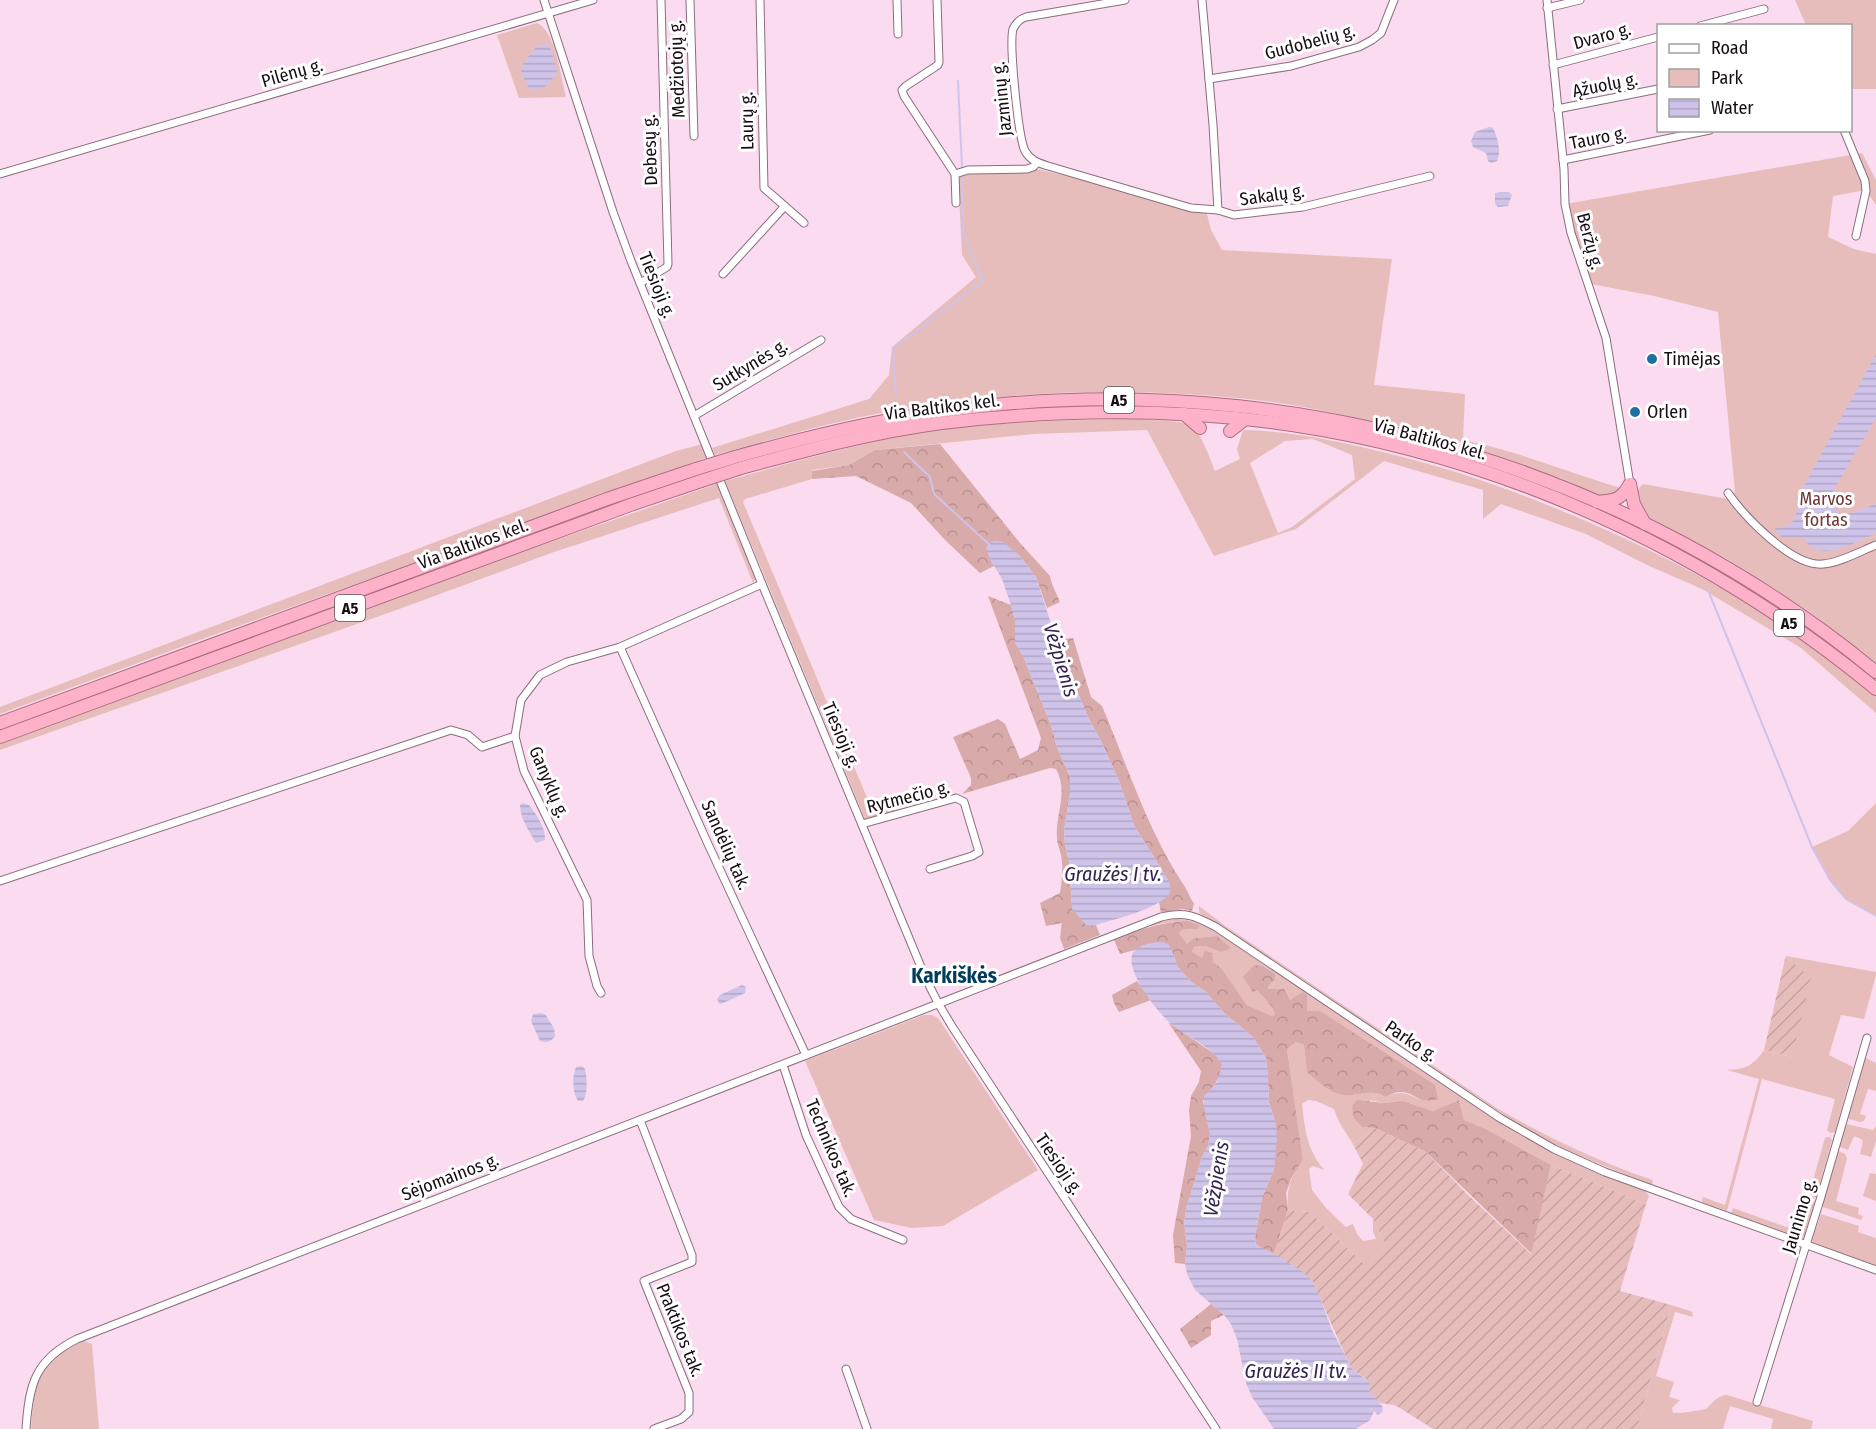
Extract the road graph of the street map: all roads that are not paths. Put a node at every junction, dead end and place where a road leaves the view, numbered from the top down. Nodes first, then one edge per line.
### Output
1 (544, 0) edge
2 (593, 0) edge
3 (661, 0) edge
4 (690, 0) edge
5 (760, 0) edge
6 (897, 0) edge
7 (937, 0) edge
8 (1125, 0) edge
9 (1202, 0) edge
10 (1394, 0) edge
11 (1580, 0) edge
12 (1547, 4) edge
13 (1764, 9) dead end
14 (549, 14) junction
15 (1708, 24) edge
16 (898, 34) dead end
17 (1657, 38) edge
18 (1553, 65) junction
19 (1209, 79) junction
20 (1657, 89) edge
21 (1557, 109) junction
22 (1700, 132) edge
23 (1845, 132) edge
24 (694, 136) dead end
25 (1563, 160) junction
26 (1036, 163) junction
27 (0, 174) edge
28 (955, 174) junction
29 (1430, 176) dead end
30 (956, 203) dead end
31 (785, 206) junction
32 (1218, 210) junction
33 (804, 223) dead end
34 (1856, 236) dead end
35 (723, 274) dead end
36 (640, 283) junction
37 (821, 340) dead end
38 (1184, 414) junction
39 (694, 416) junction
40 (1244, 420) junction
41 (1200, 428) dead end
42 (1230, 431) dead end
43 (738, 462) junction
44 (698, 475) junction
45 (1630, 484) junction
46 (1728, 493) dead end
47 (1598, 502) junction
48 (1646, 525) junction
49 (1876, 545) edge
50 (762, 584) junction
51 (620, 647) junction
52 (1876, 672) edge
53 (1876, 689) edge
54 (0, 723) edge
55 (515, 736) junction
56 (0, 737) edge
57 (862, 824) junction
58 (930, 868) dead end
59 (0, 881) edge
60 (601, 993) dead end
61 (938, 1003) junction
62 (1867, 1038) dead end
63 (806, 1055) junction
64 (783, 1065) junction
65 (640, 1119) junction
66 (903, 1240) dead end
67 (1805, 1245) junction
68 (1876, 1270) edge
69 (846, 1369) dead end
70 (1757, 1402) dead end
71 (26, 1429) edge
72 (654, 1429) edge
73 (867, 1429) edge
74 (1216, 1429) edge

1 - 14 street, Tiesioji g.
2 - 14 street, Pilėnų g.
3 - 36 street, Debesų g.
4 - 24 street, Medžiotojų g.
5 - 31 street, Laurų g.
6 - 16 street
7 - 28 street
8 - 26 street, Jazminų g.
9 - 19 street, Sakalų g.
10 - 19 street, Gudobelių g.
11 - 12 street
12 - 18 street, Beržų g.
13 - 15 street
14 - 27 street, Pilėnų g.
14 - 36 street, Tiesioji g.
17 - 18 street, Dvaro g.
18 - 21 street, Beržų g.
19 - 32 street, Sakalų g.
20 - 21 street, Ąžuolų g.
21 - 25 street, Beržų g.
22 - 25 street, Tauro g.
23 - 34 street
25 - 45 street, Beržų g.
26 - 28 street
26 - 32 street
28 - 30 street
29 - 32 street, Sakalų g.
31 - 33 street, Laurų g.
31 - 35 street
36 - 39 street, Tiesioji g.
37 - 39 street, Sutkynės g.
38 - 40 highway, Via Baltikos kel. / A5
38 - 41 highway
38 - 43 highway, Via Baltikos kel. / A5
39 - 50 street, Tiesioji g.
40 - 42 highway
40 - 53 highway, Via Baltikos kel. / A5
43 - 44 highway, Via Baltikos kel. / A5, bridge
43 - 47 highway, Via Baltikos kel. / A5
44 - 54 highway, Via Baltikos kel. / A5
44 - 56 highway, Via Baltikos kel. / A5
45 - 47 highway
45 - 48 highway
46 - 49 street
47 - 48 highway, Via Baltikos kel. / A5
48 - 52 highway, Via Baltikos kel. / A5
50 - 51 street, Ganyklų g.
50 - 57 street, Tiesioji g.
51 - 55 street, Ganyklų g.
51 - 63 street, Sandėlių tak.
55 - 59 street
55 - 60 street, Ganyklų g.
57 - 58 street, Rytmečio g.
57 - 61 street, Tiesioji g.
61 - 63 street, Sėjomainos g.
61 - 67 street, Parko g.
61 - 74 street, Tiesioji g.
62 - 67 street, Jaunimo g.
63 - 64 street, Sėjomainos g.
64 - 65 street, Sėjomainos g.
64 - 66 street, Technikos tak.
65 - 71 street, Sėjomainos g.
65 - 72 street, Praktikos tak.
67 - 68 street, Parko g.
67 - 70 street, Jaunimo g.
69 - 73 street

